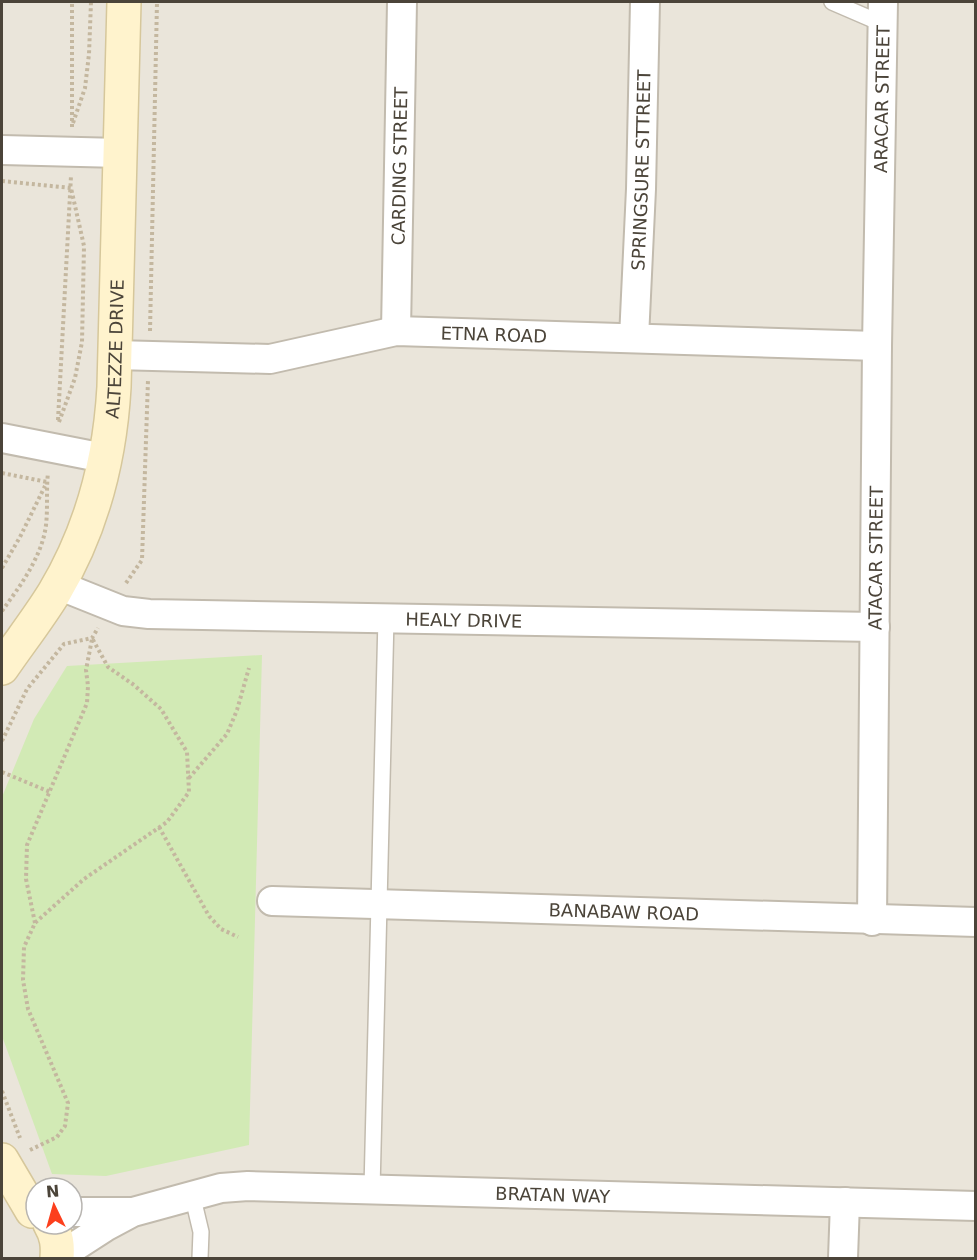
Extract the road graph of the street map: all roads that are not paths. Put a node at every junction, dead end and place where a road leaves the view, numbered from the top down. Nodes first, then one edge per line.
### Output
1 (124, 2) edge
2 (402, 2) edge
3 (645, 2) edge
4 (832, 2) edge
5 (883, 13) edge
6 (2, 150) edge
7 (120, 153) junction
8 (879, 196) joint
9 (396, 331) junction
10 (634, 338) junction
11 (877, 346) junction
12 (115, 355) junction
13 (2, 438) edge
14 (104, 458) junction
15 (58, 585) junction
16 (386, 618) junction
17 (875, 627) junction
18 (2, 668) edge
19 (272, 901) dead end
20 (378, 905) junction
21 (872, 921) junction
22 (975, 922) edge
23 (2, 1161) edge
24 (372, 1189) junction
25 (192, 1194) junction
26 (845, 1202) junction
27 (24, 1203) edge
28 (975, 1206) edge
29 (84, 1212) edge
30 (133, 1212) junction
31 (56, 1236) edge
32 (57, 1258) edge
33 (200, 1258) edge
34 (843, 1258) edge

1 - 7 street, ALTEZZE DRIVE
2 - 9 street, CARDING STREET
3 - 10 street, SPRINGSURE STTREET
4 - 5 lane
5 - 8 street, ARACAR STREET
6 - 7 street
7 - 12 street, ALTEZZE DRIVE
8 - 11 street, ATACAR STREET
9 - 10 street, ETNA ROAD
9 - 12 street, ETNA ROAD
10 - 11 street, ETNA ROAD
11 - 17 street, ATACAR STREET
12 - 14 street, ALTEZZE DRIVE
13 - 14 street
14 - 15 street, ALTEZZE DRIVE
15 - 16 street, HEALY DRIVE
15 - 18 street, ALTEZZE DRIVE
16 - 17 street, HEALY DRIVE
16 - 20 lane
17 - 21 street, ATACAR STREET
19 - 20 street, BANABAW ROAD
20 - 21 street, BANABAW ROAD
20 - 24 lane
21 - 22 street, BANABAW ROAD
23 - 27 street
24 - 25 street, BRATAN WAY
24 - 26 street, BRATAN WAY
25 - 30 street, BRATAN WAY
25 - 33 lane
26 - 28 street, BRATAN WAY
26 - 34 street
29 - 30 street, BRATAN WAY
30 - 32 street, BRATAN WAY
31 - 32 street

